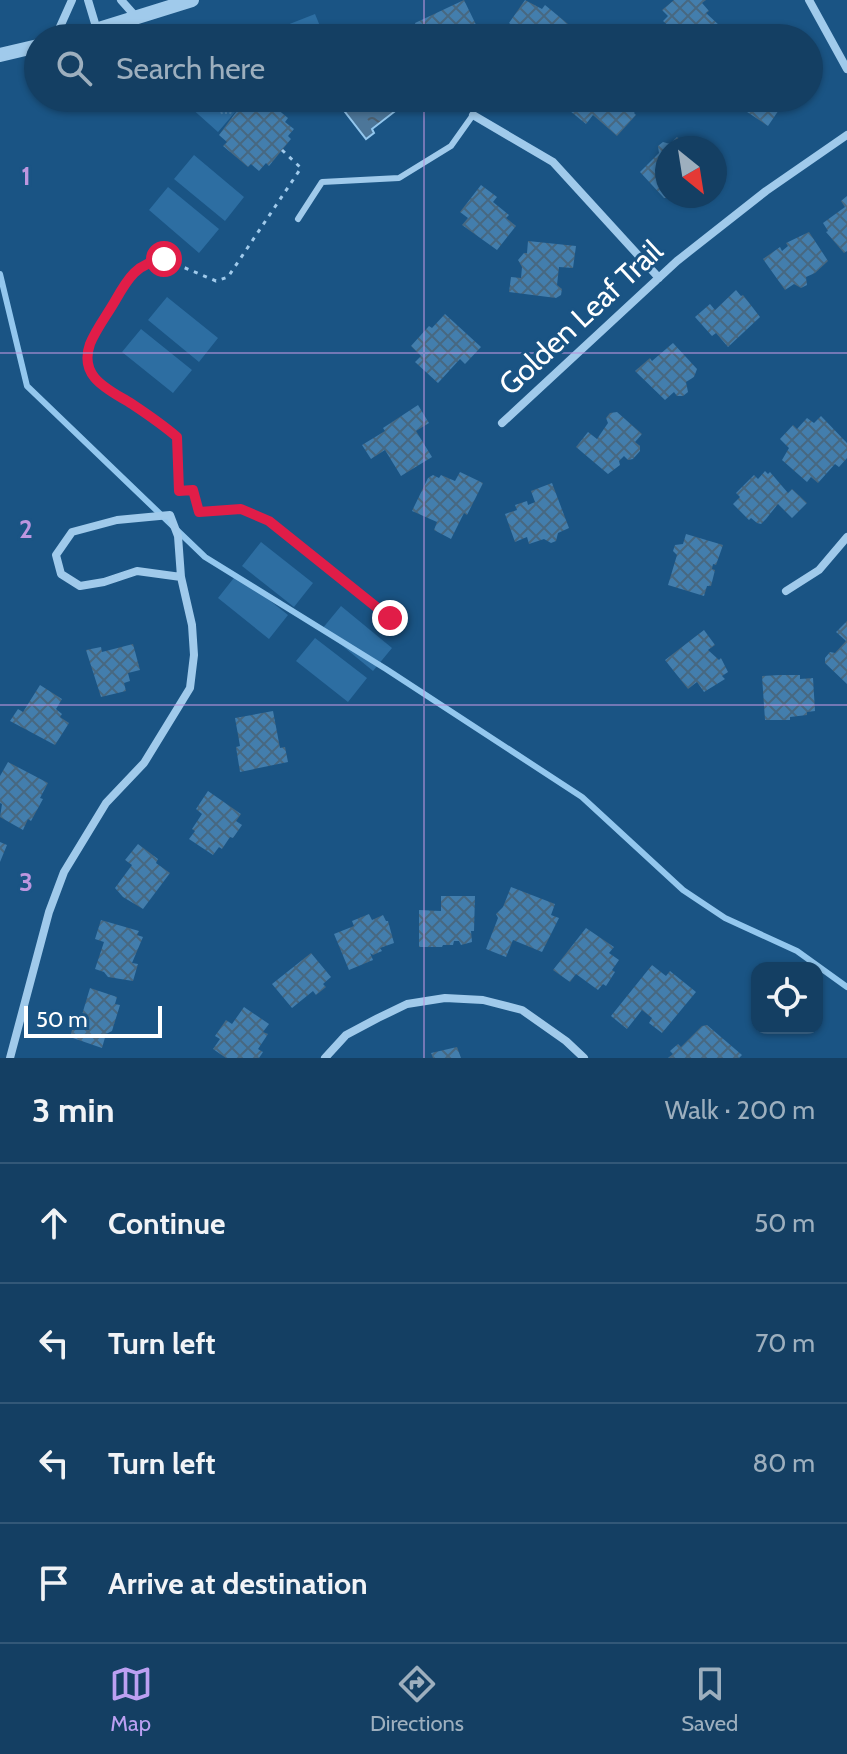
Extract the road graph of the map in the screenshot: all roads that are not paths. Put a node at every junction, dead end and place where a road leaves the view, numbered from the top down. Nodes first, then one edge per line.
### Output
1 (72, 0) edge
2 (88, 0) edge
3 (121, 0) edge
4 (192, 0) edge
5 (809, 0) edge
6 (137, 19) junction
7 (61, 24) edge
8 (95, 24) edge
9 (119, 24) edge
10 (822, 24) edge
11 (823, 25) edge
12 (24, 49) edge
13 (0, 55) edge
14 (847, 69) edge
15 (473, 115) joint
16 (847, 135) edge
17 (298, 219) dead end
18 (659, 278) junction
19 (502, 423) dead end
20 (847, 537) edge
21 (181, 577) junction
22 (786, 591) dead end
23 (10, 1058) edge
24 (325, 1058) edge
25 (584, 1058) edge

1 - 7 street
2 - 8 street
3 - 6 street
4 - 6 street
5 - 10 street
6 - 9 street
11 - 14 street
12 - 13 street
15 - 17 lane
15 - 18 street
16 - 18 street, Golden Leaf Trail
18 - 19 street, Golden Leaf Trail
20 - 22 street
21 - 21 street
21 - 23 street
24 - 25 street

